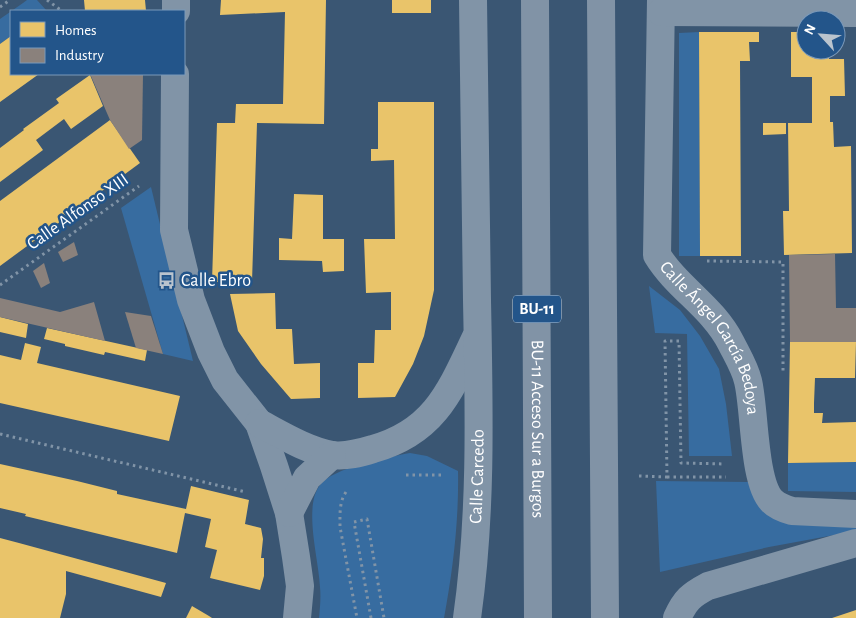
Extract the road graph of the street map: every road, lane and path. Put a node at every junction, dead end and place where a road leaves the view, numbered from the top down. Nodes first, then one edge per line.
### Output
1 (10, 0) edge
2 (47, 0) edge
3 (473, 0) edge
4 (535, 0) edge
5 (601, 0) edge
6 (661, 6) edge
7 (0, 8) edge
8 (61, 10) edge
9 (856, 13) edge
10 (175, 75) edge
11 (140, 185) dead end
12 (704, 261) dead end
13 (0, 285) edge
14 (478, 334) junction
15 (783, 379) dead end
16 (259, 423) junction
17 (0, 434) edge
18 (332, 455) junction
19 (734, 464) dead end
20 (655, 476) dead end
21 (667, 477) junction
22 (732, 477) dead end
23 (348, 489) dead end
24 (254, 494) dead end
25 (289, 513) junction
26 (856, 514) edge
27 (856, 543) edge
28 (679, 613) edge
29 (297, 618) edge
30 (357, 618) edge
31 (370, 618) edge
32 (384, 618) edge
33 (467, 618) edge
34 (538, 618) edge
35 (605, 618) edge

1 - 7 path
2 - 8 path
3 - 14 street
4 - 34 highway, BU-11 Acceso Sur a Burgos / BU-11
5 - 35 highway
6 - 9 street
6 - 26 street, Calle Ángel García Bedoya
10 - 16 street
11 - 13 path, Calle Alfonso XIII
12 - 15 path
14 - 18 street
14 - 33 street, Calle Carcedo
16 - 18 street
16 - 25 street
17 - 24 path
18 - 25 street
19 - 21 path
20 - 21 path
21 - 22 path
23 - 30 path
25 - 29 street
27 - 28 street
31 - 32 path

